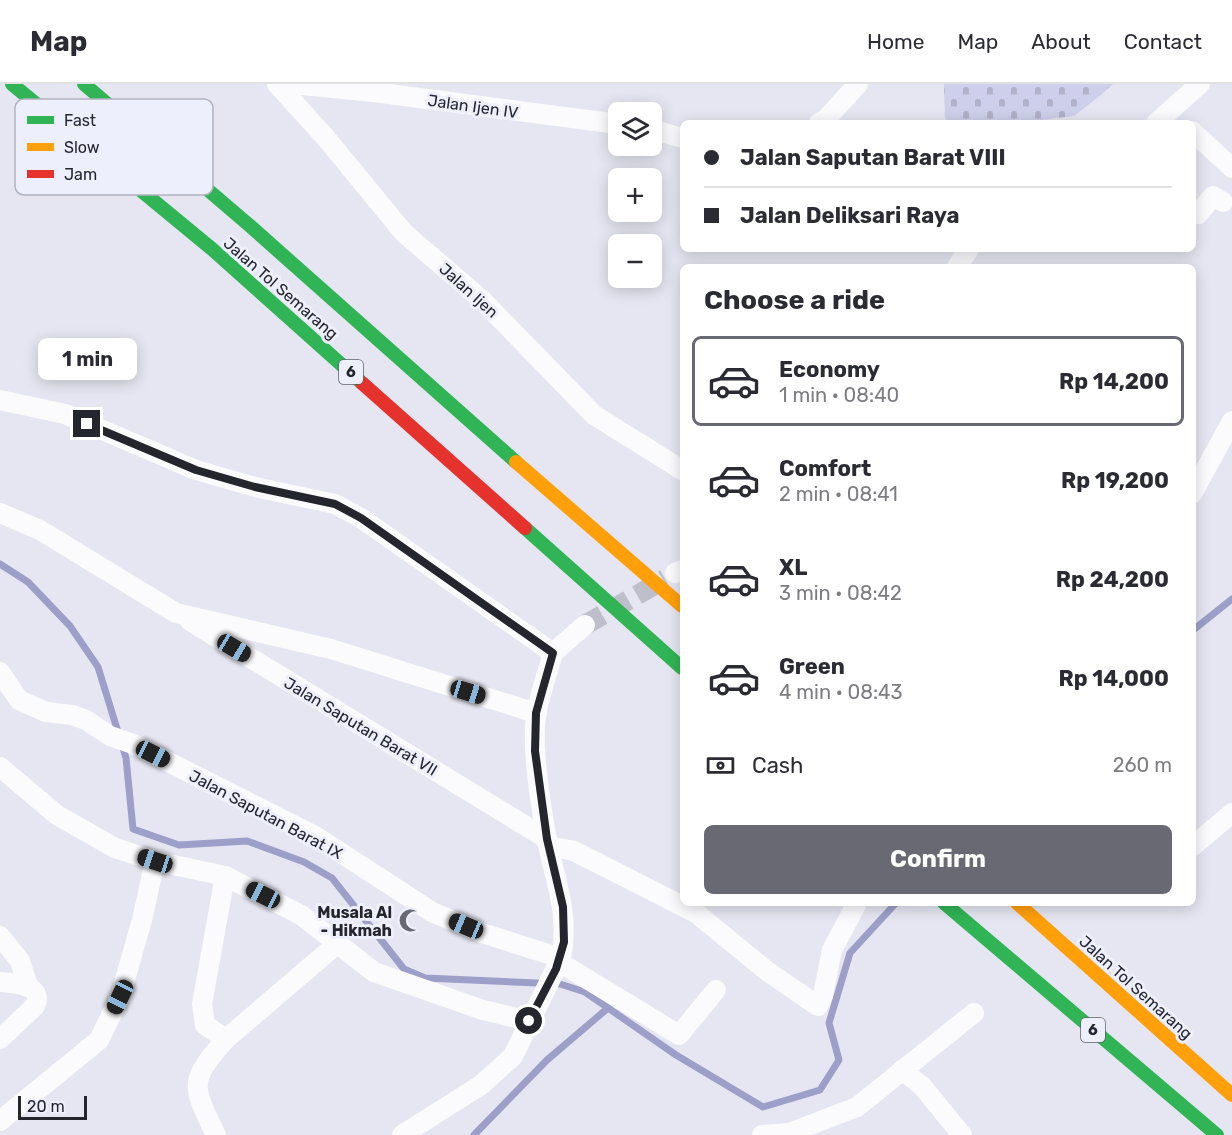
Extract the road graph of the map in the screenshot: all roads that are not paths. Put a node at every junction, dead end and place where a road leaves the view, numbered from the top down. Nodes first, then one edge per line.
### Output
1 (12, 84) edge
2 (84, 84) edge
3 (277, 84) edge
4 (293, 84) edge
5 (858, 84) edge
6 (1200, 84) edge
7 (30, 99) edge
8 (102, 99) edge
9 (1172, 109) junction
10 (824, 120) edge
11 (1159, 120) edge
12 (1182, 120) edge
13 (608, 123) edge
14 (662, 132) edge
15 (1196, 135) edge
16 (680, 137) edge
17 (1232, 168) edge
18 (213, 194) edge
19 (147, 195) edge
20 (1229, 199) edge
21 (1196, 214) edge
22 (0, 400) edge
23 (1232, 421) edge
24 (680, 469) edge
25 (1196, 487) edge
26 (0, 513) edge
27 (680, 604) edge
28 (176, 613) junction
29 (585, 625) tunnel mouth
30 (553, 653) junction
31 (680, 666) edge
32 (0, 672) edge
33 (536, 713) junction
34 (8, 773) edge
35 (1232, 813) edge
36 (548, 842) junction
37 (1196, 844) edge
38 (155, 861) junction
39 (225, 876) junction
40 (680, 905) edge
41 (682, 906) edge
42 (855, 906) edge
43 (947, 906) edge
44 (1020, 906) edge
45 (0, 936) edge
46 (337, 944) junction
47 (558, 963) junction
48 (0, 982) edge
49 (28, 986) junction
50 (716, 990) dead end
51 (974, 1013) dead end
52 (529, 1021) junction
53 (0, 1039) edge
54 (226, 1039) junction
55 (902, 1070) junction
56 (1232, 1095) edge
57 (0, 1121) edge
58 (216, 1135) edge
59 (402, 1135) edge
60 (762, 1135) edge
61 (962, 1135) edge
62 (1217, 1135) edge

1 - 7 highway, Jalan Tol Semarang / 6
2 - 8 highway, Jalan Tol Semarang / 6
3 - 24 street, Jalan Ijen
4 - 13 street, Jalan Ijen IV
5 - 10 street
6 - 9 street
9 - 11 street
9 - 12 street
14 - 16 street
15 - 17 street
18 - 27 highway, Jalan Tol Semarang / 6
19 - 31 highway, Jalan Tol Semarang / 6
20 - 21 street
22 - 30 street
23 - 25 street
26 - 28 street, Jalan Saputan Barat VII
28 - 33 street, Jalan Saputan Barat VII
28 - 36 street, Jalan Saputan Barat VII
29 - 30 street
30 - 33 street
32 - 47 street, Jalan Saputan Barat IX
33 - 36 street
34 - 38 street
35 - 37 street
36 - 40 street, Jalan Saputan Barat VII
36 - 47 street
38 - 39 street
38 - 57 street
39 - 46 street
39 - 54 street
41 - 42 street, Jalan Saputan Barat VII
43 - 62 highway, 6
44 - 56 highway, Jalan Tol Semarang
45 - 49 street
46 - 52 street
46 - 54 street
47 - 50 street, Jalan Saputan Barat IX
47 - 52 street
48 - 49 street
49 - 53 street
51 - 55 street
52 - 59 street
54 - 58 street
55 - 60 street
55 - 61 street

